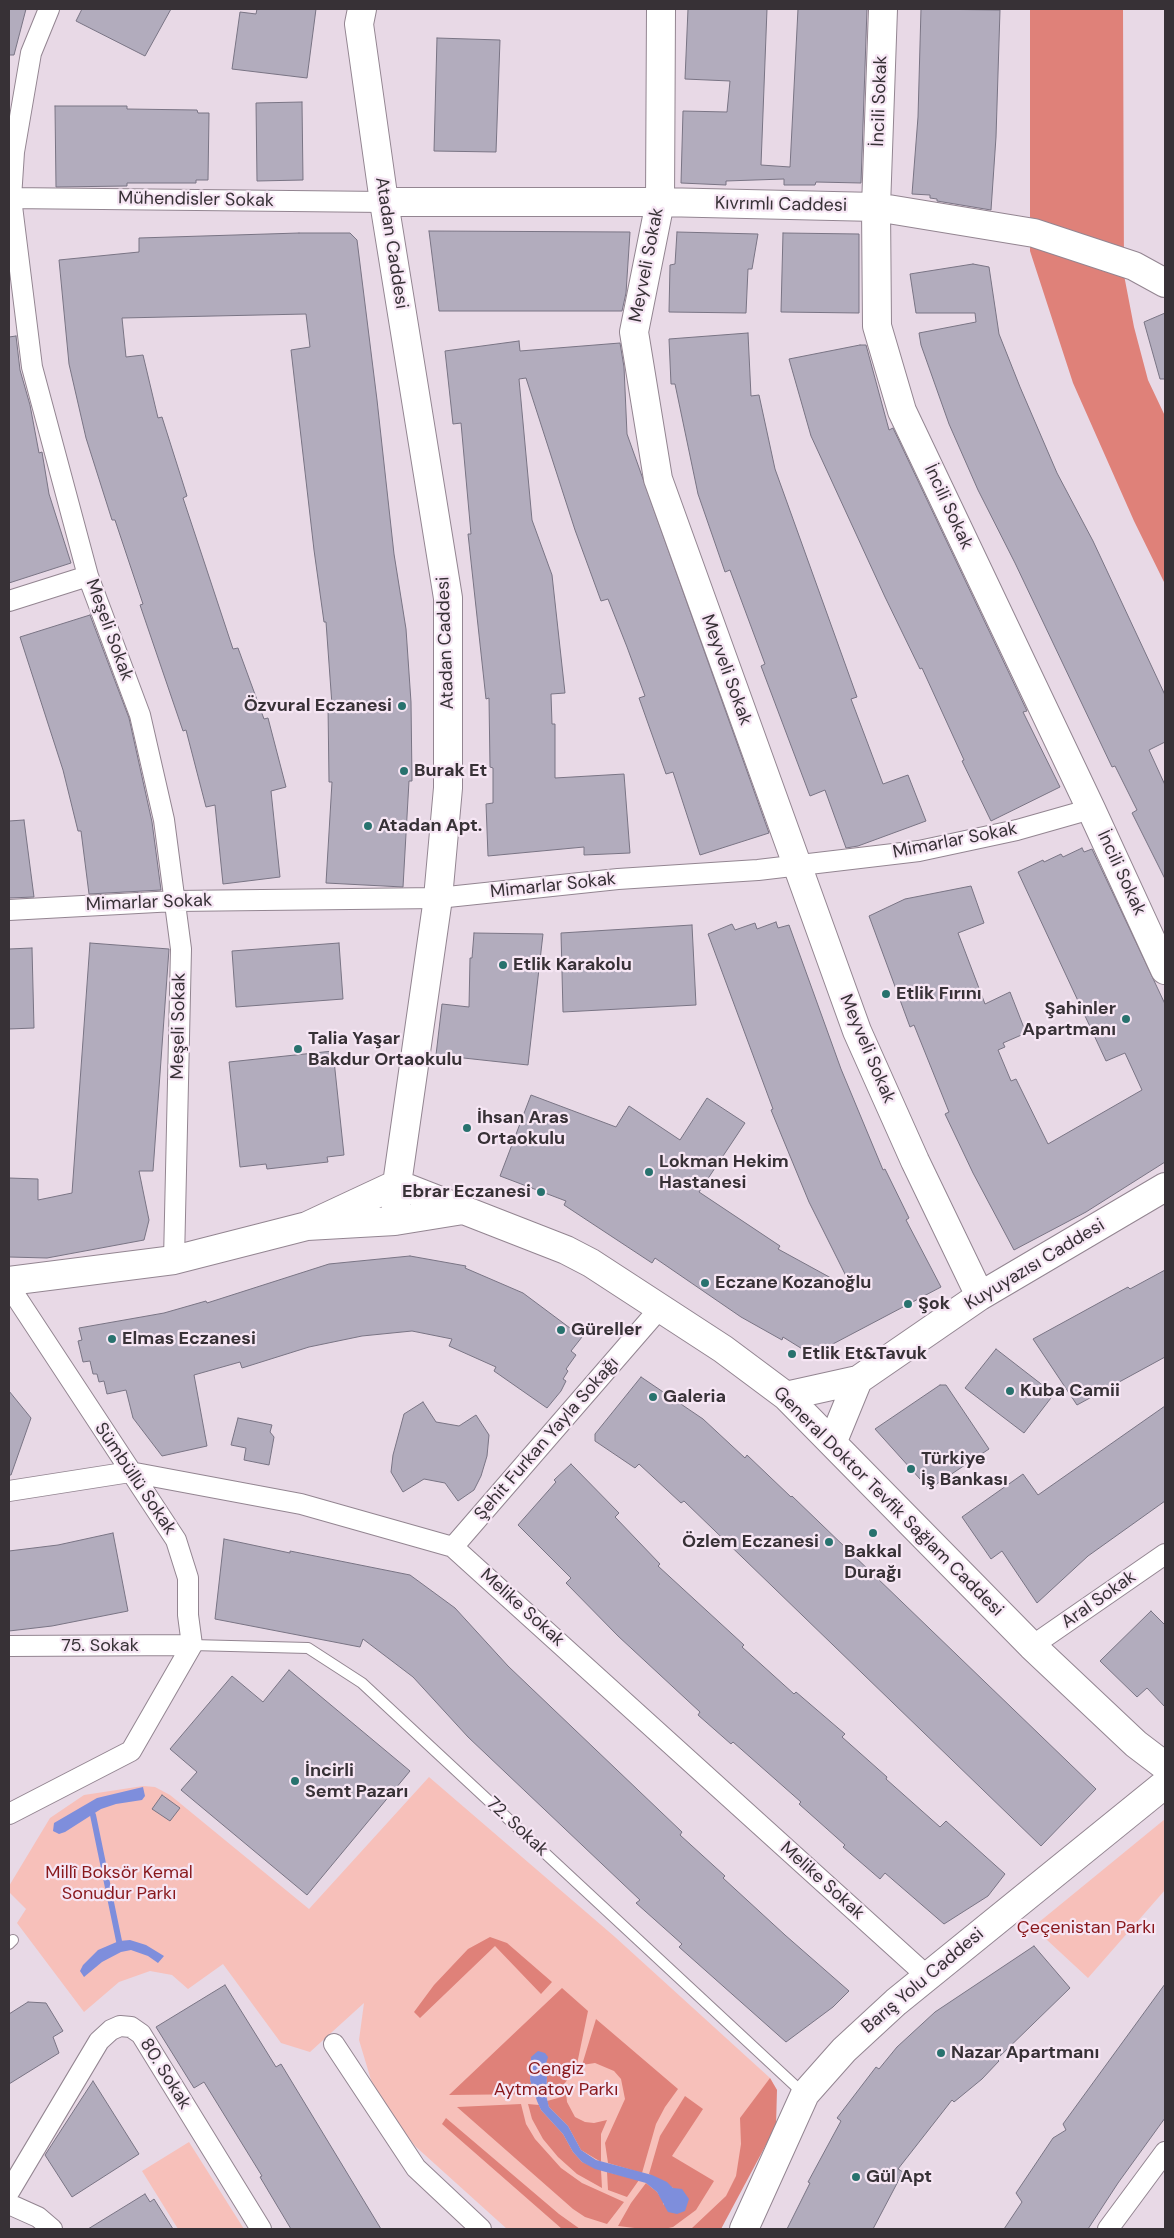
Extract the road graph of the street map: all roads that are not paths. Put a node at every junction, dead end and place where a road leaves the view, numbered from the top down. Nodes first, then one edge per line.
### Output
1 (50, 9) edge
2 (362, 9) edge
3 (661, 9) edge
4 (883, 9) edge
5 (10, 198) edge
6 (384, 202) junction
7 (660, 202) junction
8 (876, 207) junction
9 (1165, 283) edge
10 (88, 576) junction
11 (9, 602) edge
12 (1091, 809) junction
13 (796, 865) junction
14 (438, 898) junction
15 (175, 901) junction
16 (9, 910) edge
17 (1165, 970) edge
18 (397, 1184) junction
19 (1165, 1187) edge
20 (466, 1210) junction
21 (394, 1221) junction
22 (307, 1226) junction
23 (174, 1260) junction
24 (9, 1281) edge
25 (9, 1286) edge
26 (980, 1296) junction
27 (660, 1308) junction
28 (858, 1380) junction
29 (786, 1396) junction
30 (833, 1441) junction
31 (130, 1472) junction
32 (9, 1490) edge
33 (453, 1547) junction
34 (1165, 1554) edge
35 (192, 1645) junction
36 (9, 1646) edge
37 (1032, 1646) junction
38 (1165, 1766) edge
39 (1165, 1784) edge
40 (9, 1814) edge
41 (927, 1976) junction
42 (334, 2044) dead end
43 (804, 2094) junction
44 (1165, 2152) edge
45 (9, 2192) edge
46 (9, 2204) edge
47 (52, 2229) edge
48 (261, 2229) edge
49 (481, 2229) edge
50 (744, 2229) edge
51 (1108, 2229) edge

1 - 5 street, Meşeli Sokak
2 - 6 street, Atadan Caddesi
3 - 7 street, Meyveli Sokak
4 - 8 street, İncili Sokak
5 - 6 street, Mühendisler Sokak
5 - 10 street, Meşeli Sokak
6 - 7 street, Kıvrımlı Caddesi
6 - 14 street, Atadan Caddesi
7 - 8 street, Kıvrımlı Caddesi
7 - 13 street, Meyveli Sokak
8 - 9 street, Kıvrımlı Caddesi
8 - 12 street, İncili Sokak
10 - 11 street
10 - 15 street, Meşeli Sokak
12 - 13 street, Mimarlar Sokak
12 - 17 street, İncili Sokak
13 - 14 street, Mimarlar Sokak
13 - 26 street, Meyveli Sokak
14 - 15 street, Mimarlar Sokak
14 - 18 street, Atadan Caddesi
15 - 16 street, Mimarlar Sokak
15 - 23 street, Meşeli Sokak
18 - 20 street, General Doktor Tevfik Sağlam Caddesi
18 - 21 street, Atadan Caddesi
18 - 22 street
19 - 26 street, Kuyuyazısı Caddesi
20 - 21 street
20 - 27 street, General Doktor Tevfik Sağlam Caddesi
21 - 22 street
22 - 23 street
23 - 24 street
25 - 31 street, Sümbüllü Sokak
26 - 28 street, Kuyuyazısı Caddesi
27 - 29 street, General Doktor Tevfik Sağlam Caddesi
27 - 33 street, Şehit Furkan Yayla Sokağı
28 - 29 street
28 - 30 street
29 - 30 street, General Doktor Tevfik Sağlam Caddesi
30 - 37 street, General Doktor Tevfik Sağlam Caddesi
31 - 32 street, Melike Sokak
31 - 33 street, Melike Sokak
31 - 35 street, Sümbüllü Sokak
33 - 41 street, Melike Sokak
34 - 37 street, Aral Sokak
35 - 36 street, 75. Sokak
35 - 40 street
35 - 43 lane, 72. Sokak
37 - 38 street, General Doktor Tevfik Sağlam Caddesi
39 - 41 street, Barış Yolu Caddesi
41 - 43 street, Barış Yolu Caddesi
42 - 49 street
43 - 50 street, Barış Yolu Caddesi
44 - 51 street
45 - 48 street, 80. Sokak
46 - 47 street

